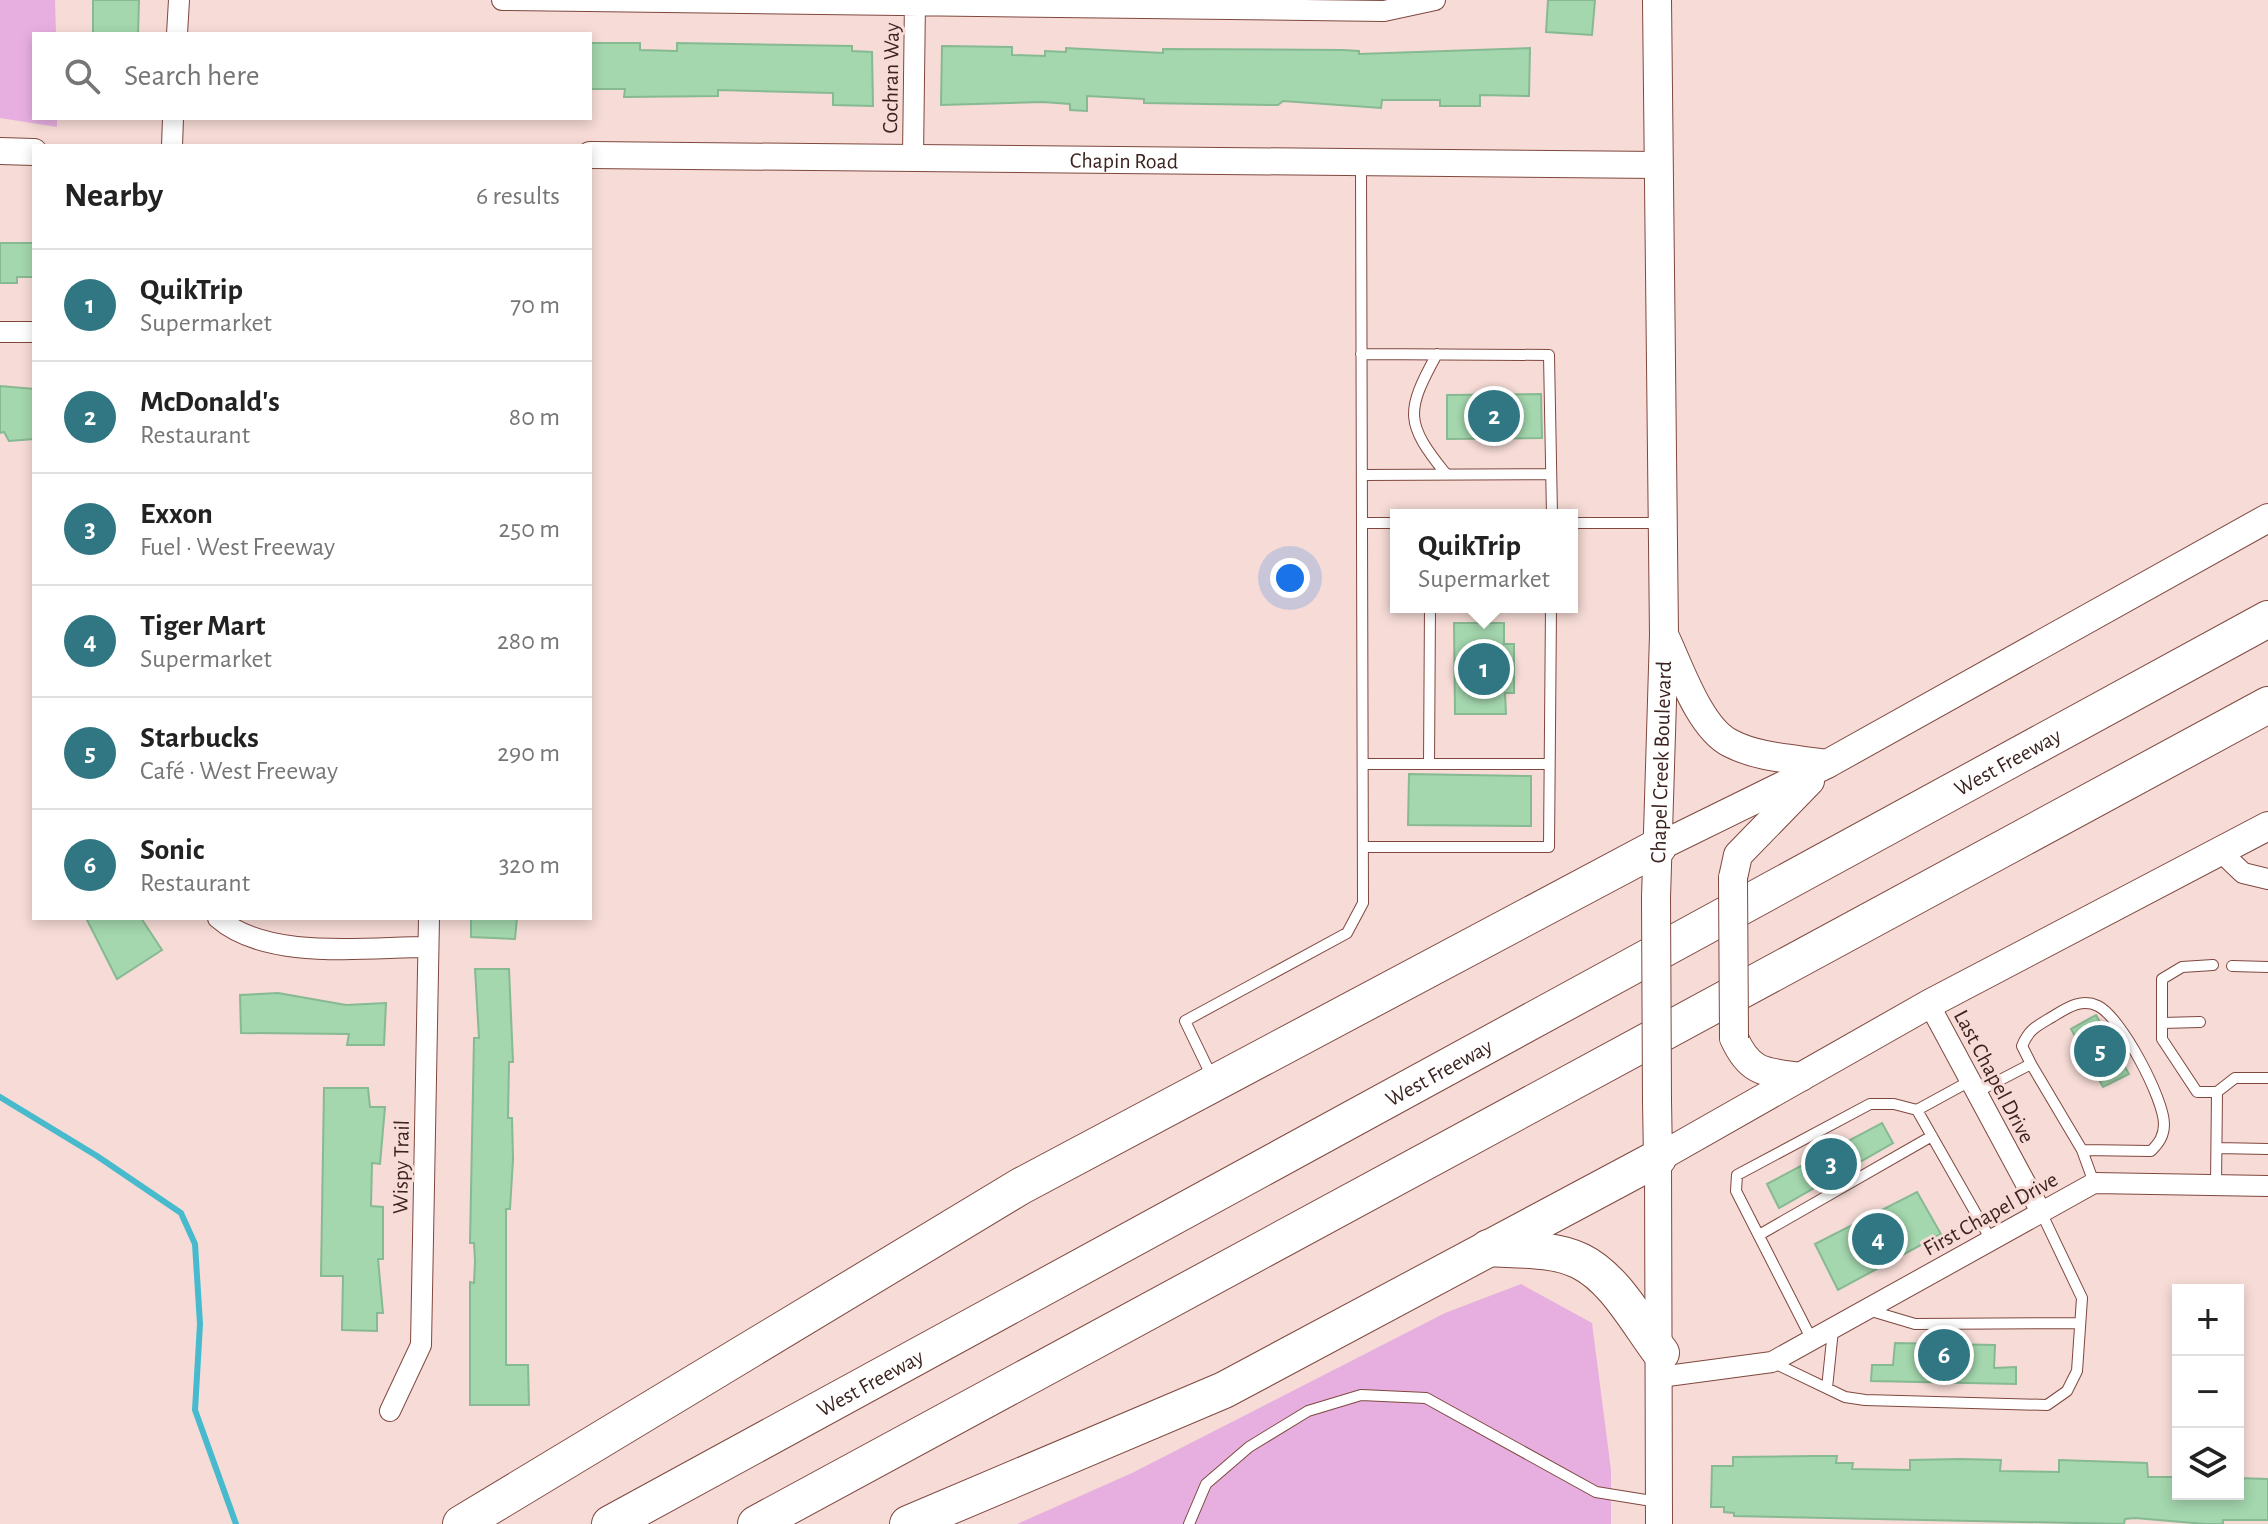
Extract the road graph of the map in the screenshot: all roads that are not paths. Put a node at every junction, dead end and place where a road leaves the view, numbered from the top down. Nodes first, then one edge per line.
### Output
1 (179, 0) edge
2 (502, 0) edge
3 (1435, 0) edge
4 (1657, 0) edge
5 (673, 2) edge
6 (915, 4) edge
7 (177, 32) edge
8 (173, 120) edge
9 (172, 144) edge
10 (0, 151) edge
11 (32, 152) edge
12 (592, 155) edge
13 (913, 157) junction
14 (1361, 162) junction
15 (1658, 165) junction
16 (0, 332) edge
17 (32, 332) edge
18 (1361, 354) junction
19 (1437, 354) junction
20 (1446, 474) junction
21 (1551, 474) junction
22 (1362, 475) junction
23 (1552, 509) edge
24 (2268, 518) edge
25 (1362, 523) junction
26 (1390, 523) edge
27 (1578, 523) edge
28 (1662, 523) junction
29 (1430, 613) edge
30 (1551, 613) edge
31 (2268, 619) edge
32 (1664, 635) junction
33 (2268, 705) edge
34 (1363, 764) junction
35 (1429, 764) junction
36 (1549, 764) junction
37 (1827, 764) junction
38 (2268, 826) edge
39 (1363, 847) junction
40 (1658, 847) junction
41 (2221, 852) junction
42 (2268, 879) edge
43 (220, 920) edge
44 (429, 920) edge
45 (428, 947) junction
46 (2213, 965) dead end
47 (2232, 966) dead end
48 (2268, 967) edge
49 (1929, 1004) junction
50 (2200, 1022) dead end
51 (2162, 1023) junction
52 (2031, 1064) junction
53 (1801, 1077) junction
54 (2268, 1078) edge
55 (1215, 1083) junction
56 (1974, 1086) junction
57 (2217, 1092) junction
58 (1917, 1110) junction
59 (1932, 1136) junction
60 (2217, 1148) junction
61 (2268, 1149) edge
62 (2082, 1150) junction
63 (1658, 1158) junction
64 (2094, 1183) junction
65 (2216, 1185) junction
66 (2268, 1186) edge
67 (2041, 1212) junction
68 (1759, 1235) junction
69 (1991, 1240) junction
70 (1488, 1248) junction
71 (1866, 1309) junction
72 (2080, 1323) junction
73 (1834, 1328) junction
74 (1812, 1340) junction
75 (1772, 1362) junction
76 (1660, 1365) junction
77 (1827, 1388) junction
78 (390, 1411) dead end
79 (1660, 1513) edge
80 (461, 1524) edge
81 (610, 1524) edge
82 (756, 1524) edge
83 (908, 1524) edge
84 (1189, 1524) edge

1 - 7 street
2 - 5 street
3 - 6 street
4 - 15 main road, Chapel Creek Boulevard
5 - 6 street
6 - 13 street, Cochran Way
8 - 9 street
10 - 11 street
12 - 13 street, Chapin Road
13 - 14 street, Chapin Road
14 - 15 street, Chapin Road
14 - 18 lane
15 - 28 main road, Chapel Creek Boulevard
16 - 17 street
18 - 19 lane
18 - 22 lane
19 - 20 lane
19 - 21 lane
20 - 21 lane
20 - 22 lane
21 - 23 lane
22 - 25 lane
24 - 37 main road
25 - 26 lane
25 - 34 lane
27 - 28 lane
28 - 32 main road, Chapel Creek Boulevard
29 - 35 lane
30 - 36 lane
31 - 81 highway, West Freeway
32 - 37 main road
32 - 40 main road, Chapel Creek Boulevard
33 - 82 highway
34 - 35 lane
34 - 39 lane
35 - 36 lane
36 - 39 lane
37 - 40 main road
37 - 53 main road, bridge
38 - 41 main road
39 - 55 lane
40 - 55 highway
40 - 63 main road, Chapel Creek Boulevard, bridge
41 - 42 street
41 - 49 main road
43 - 45 street
44 - 45 street, Wispy Trail
45 - 78 street, Wispy Trail
46 - 51 lane
47 - 48 lane
49 - 53 main road
49 - 56 street, Last Chapel Drive
50 - 51 lane
51 - 57 lane
52 - 56 lane
52 - 62 lane
52 - 62 lane
53 - 63 main road
54 - 57 lane
55 - 80 highway
56 - 58 lane
56 - 67 street, Last Chapel Drive
57 - 60 lane
58 - 59 lane
58 - 68 lane
59 - 68 lane
59 - 69 lane
60 - 61 lane
60 - 65 lane
62 - 64 lane
63 - 70 highway
63 - 76 street, Chapel Creek Boulevard
64 - 65 street, First Chapel Drive
64 - 67 street, First Chapel Drive
65 - 66 street, First Chapel Drive
67 - 69 street, First Chapel Drive
67 - 72 lane
68 - 74 lane
69 - 71 street, First Chapel Drive
70 - 76 highway
70 - 83 highway
71 - 72 lane
71 - 73 street, First Chapel Drive
72 - 77 lane
73 - 74 street, First Chapel Drive
73 - 77 lane
74 - 75 street, First Chapel Drive
75 - 76 street, First Chapel Drive
75 - 77 lane
76 - 79 street, Chapel Creek Boulevard
79 - 84 lane

